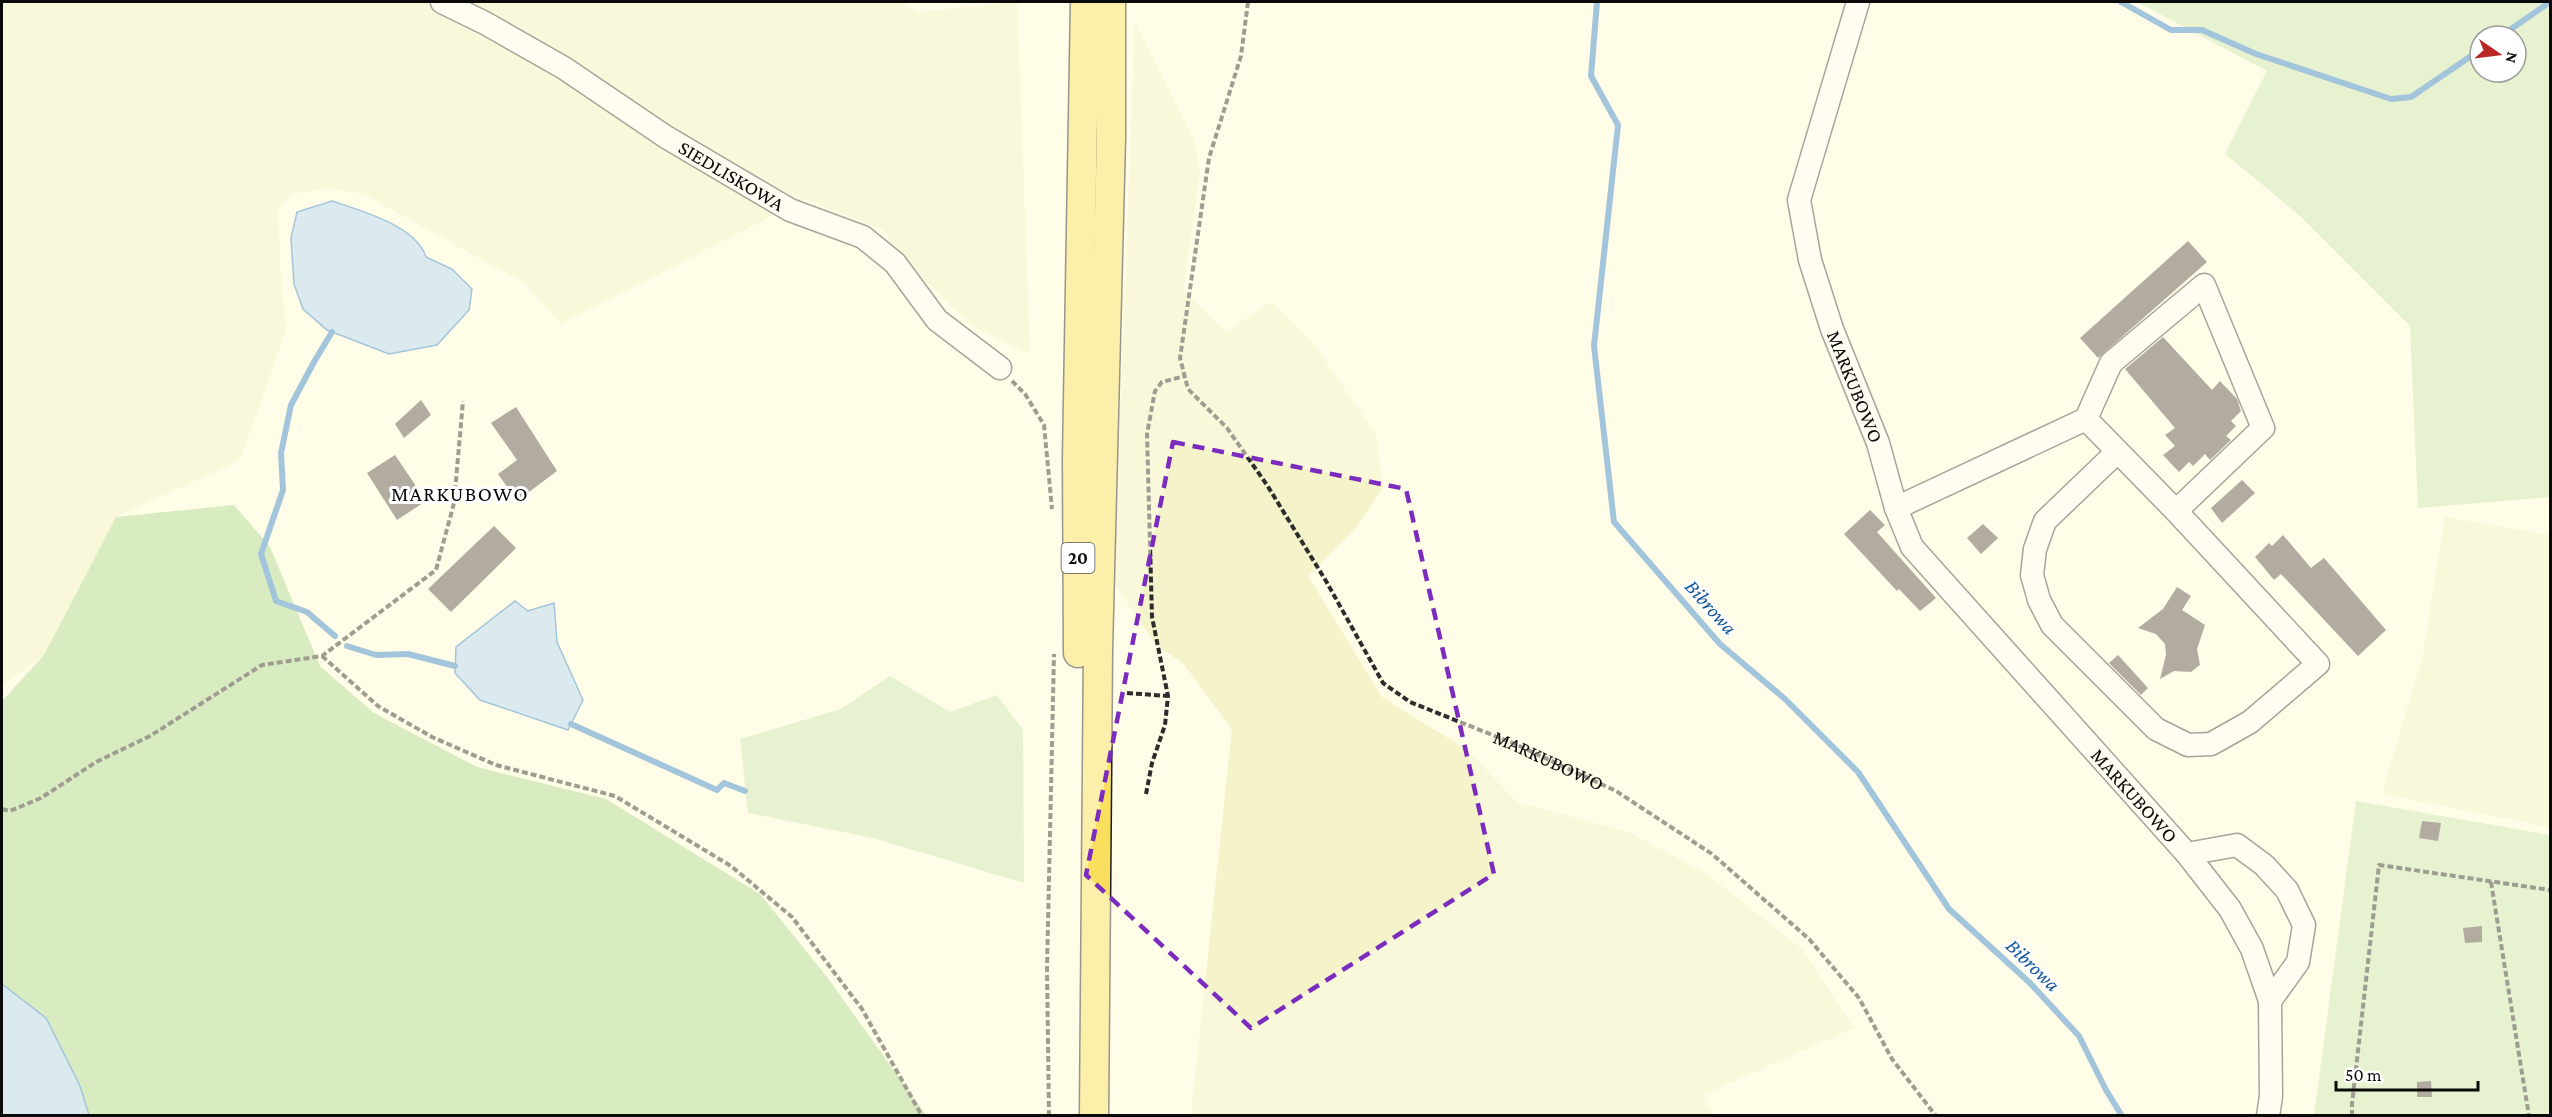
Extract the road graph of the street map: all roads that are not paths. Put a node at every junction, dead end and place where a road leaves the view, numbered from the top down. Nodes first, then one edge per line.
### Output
1 (442, 2) edge
2 (1085, 2) edge
3 (1111, 2) edge
4 (1858, 2) edge
5 (1000, 368) road end
6 (2086, 419) junction
7 (2117, 452) junction
8 (1896, 508) junction
9 (2176, 511) junction
10 (2187, 854) junction
11 (2270, 1001) junction
12 (1075, 1116) edge
13 (1094, 1116) edge
14 (2268, 1116) edge

1 - 5 street, SIEDLISKOWA
2 - 12 main road, 20
3 - 13 main road, 20
4 - 8 street, MARKUBOWO
6 - 7 street
6 - 8 street
6 - 9 street
7 - 9 street
7 - 9 street
8 - 10 street, MARKUBOWO
10 - 11 street, MARKUBOWO
10 - 11 street, MARKUBOWO
11 - 14 street, MARKUBOWO

